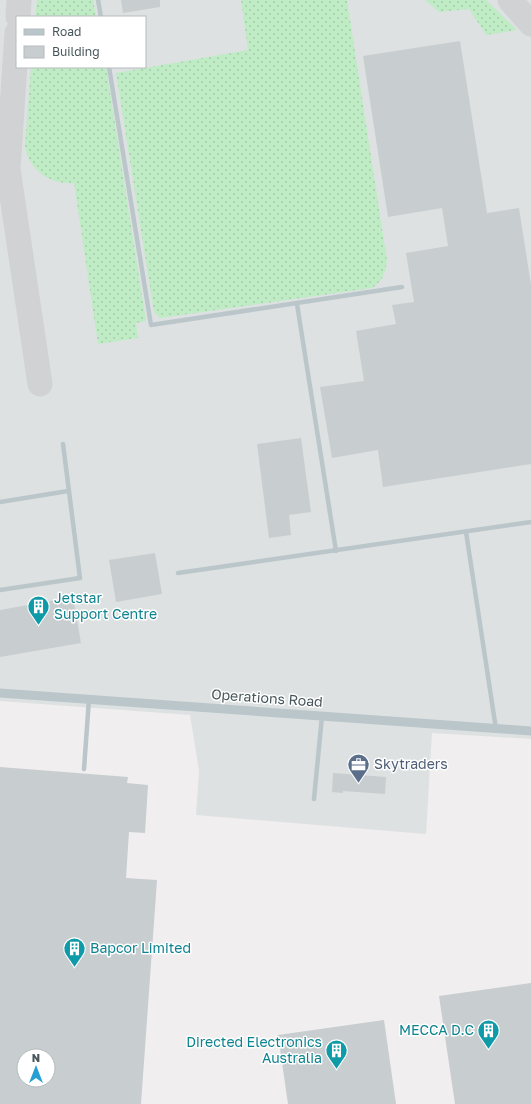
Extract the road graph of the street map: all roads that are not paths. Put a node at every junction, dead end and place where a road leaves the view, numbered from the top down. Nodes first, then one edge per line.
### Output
1 (98, 0) edge
2 (100, 16) edge
3 (109, 68) edge
4 (402, 287) dead end
5 (297, 304) junction
6 (63, 444) dead end
7 (68, 491) junction
8 (0, 502) edge
9 (531, 522) edge
10 (466, 532) junction
11 (336, 551) junction
12 (178, 573) dead end
13 (0, 590) edge
14 (0, 692) edge
15 (89, 699) junction
16 (322, 716) junction
17 (496, 728) junction
18 (531, 731) edge
19 (84, 769) dead end
20 (314, 798) dead end

1 - 2 lane
3 - 5 lane
4 - 5 lane
5 - 11 lane
6 - 7 lane
7 - 8 lane
7 - 13 lane
9 - 10 lane
10 - 11 lane
10 - 17 lane
11 - 12 lane
14 - 15 street, Operations Road
15 - 16 street, Operations Road
15 - 19 lane
16 - 17 street, Operations Road
16 - 20 lane
17 - 18 street, Operations Road

